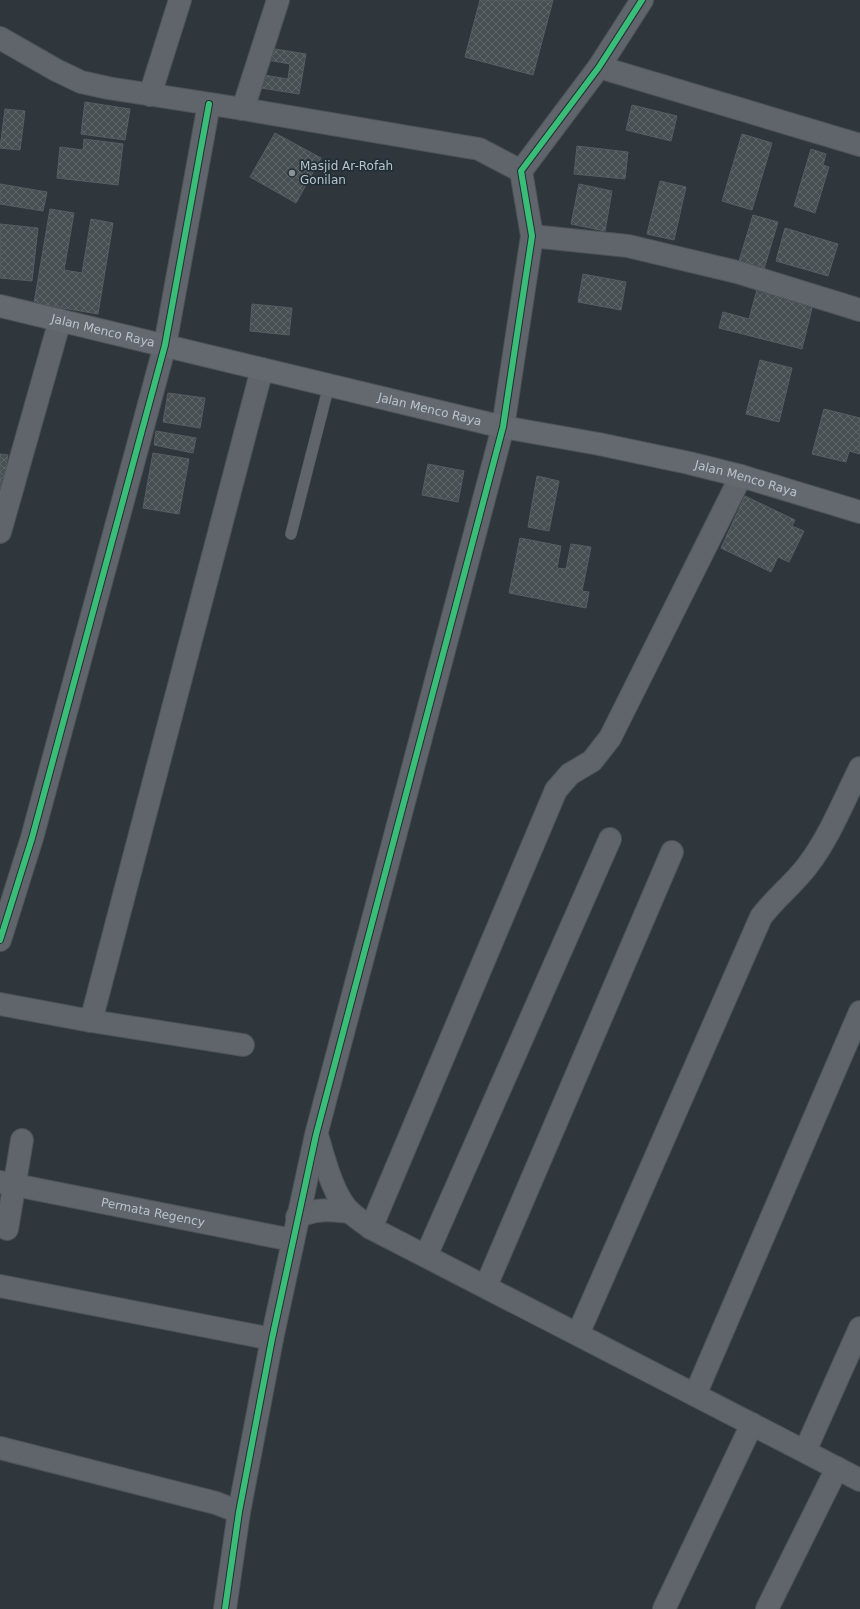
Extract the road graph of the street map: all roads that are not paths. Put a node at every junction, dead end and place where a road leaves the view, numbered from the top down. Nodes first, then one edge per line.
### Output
1 (180, 0) edge
2 (278, 0) edge
3 (642, 0) edge
4 (0, 38) edge
5 (599, 67) junction
6 (150, 95) junction
7 (209, 104) junction
8 (243, 109) junction
9 (860, 145) edge
10 (522, 171) junction
11 (532, 236) junction
12 (0, 306) edge
13 (860, 310) edge
14 (60, 320) junction
15 (165, 345) junction
16 (262, 369) junction
17 (329, 385) junction
18 (503, 427) junction
19 (741, 476) junction
20 (860, 512) edge
21 (0, 532) edge
22 (291, 534) dead end
23 (860, 768) edge
24 (610, 839) dead end
25 (672, 852) dead end
26 (0, 940) edge
27 (0, 1004) edge
28 (860, 1012) edge
29 (91, 1021) junction
30 (243, 1045) dead end
31 (316, 1135) junction
32 (22, 1140) dead end
33 (7, 1183) edge
34 (350, 1212) junction
35 (297, 1217) junction
36 (371, 1228) junction
37 (7, 1229) dead end
38 (292, 1240) junction
39 (426, 1256) junction
40 (0, 1286) edge
41 (486, 1286) junction
42 (860, 1328) edge
43 (578, 1334) junction
44 (272, 1339) junction
45 (695, 1395) junction
46 (752, 1424) junction
47 (0, 1448) edge
48 (806, 1451) junction
49 (837, 1468) junction
50 (860, 1480) edge
51 (239, 1512) junction
52 (225, 1609) edge
53 (664, 1609) edge
54 (767, 1609) edge

1 - 6 street
2 - 8 street
3 - 5 street
4 - 6 street
5 - 9 street
5 - 10 street
6 - 7 street
7 - 8 street
7 - 15 street
8 - 10 street
10 - 11 street
11 - 13 street
11 - 18 street
12 - 14 street, Jalan Menco Raya
14 - 15 street, Jalan Menco Raya
14 - 21 street
15 - 16 street, Jalan Menco Raya
15 - 26 street
16 - 17 street, Jalan Menco Raya
16 - 29 street
17 - 18 street, Jalan Menco Raya
17 - 22 lane
18 - 19 street, Jalan Menco Raya
18 - 31 street
19 - 20 street, Jalan Menco Raya
19 - 36 street
23 - 43 street
24 - 39 street
25 - 41 street
27 - 29 street
28 - 45 street
29 - 30 street
31 - 34 street
31 - 35 street
32 - 33 street
33 - 37 street
33 - 38 street, Permata Regency
34 - 35 street
34 - 36 street
35 - 38 street
36 - 39 street
38 - 44 street
39 - 41 street
40 - 44 street
41 - 43 street
42 - 48 street
43 - 45 street
44 - 51 street
45 - 46 street
46 - 48 street
46 - 53 street
47 - 51 street
48 - 49 street
49 - 50 street
49 - 54 street
51 - 52 street

